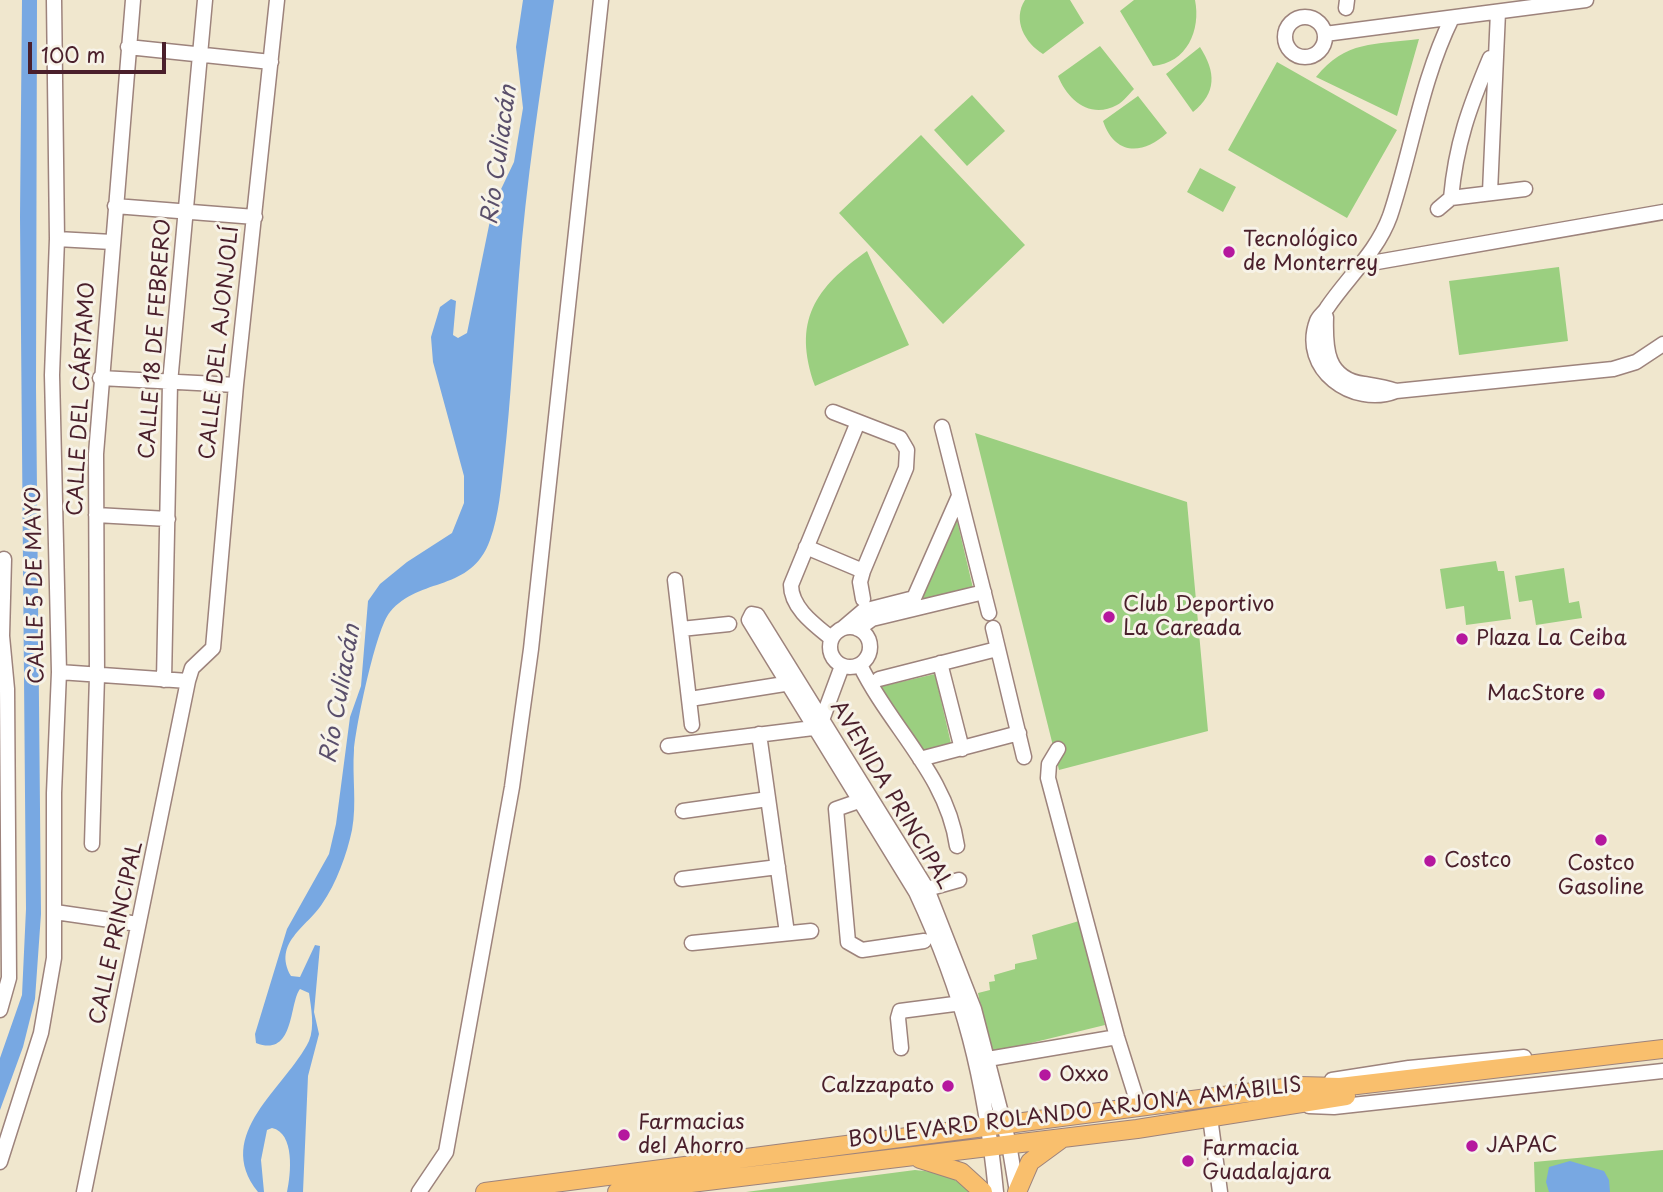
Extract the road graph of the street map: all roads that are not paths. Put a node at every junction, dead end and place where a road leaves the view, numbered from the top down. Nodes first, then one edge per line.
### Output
1 (54, 0) edge
2 (133, 0) edge
3 (205, 0) edge
4 (277, 0) edge
5 (601, 0) edge
6 (1586, 0) edge
7 (1523, 4) edge
8 (1497, 12) junction
9 (1452, 18) junction
10 (1325, 34) dead end
11 (128, 47) junction
12 (1494, 51) junction
13 (200, 54) junction
14 (271, 62) junction
15 (1525, 189) dead end
16 (1490, 192) junction
17 (1451, 198) junction
18 (115, 206) junction
19 (1438, 209) dead end
20 (185, 211) junction
21 (1663, 212) edge
22 (255, 217) junction
23 (57, 239) junction
24 (112, 242) junction
25 (1360, 265) junction
26 (1663, 344) edge
27 (100, 379) junction
28 (170, 383) junction
29 (236, 385) junction
30 (833, 412) dead end
31 (858, 422) junction
32 (942, 427) dead end
33 (959, 496) junction
34 (96, 515) junction
35 (169, 519) junction
36 (806, 547) junction
37 (4, 559) dead end
38 (863, 571) junction
39 (676, 580) dead end
40 (984, 592) junction
41 (863, 599) dead end
42 (916, 603) junction
43 (989, 613) dead end
44 (755, 620) dead end
45 (729, 624) dead end
46 (993, 628) dead end
47 (681, 629) junction
48 (843, 631) junction
49 (998, 649) junction
50 (863, 662) junction
51 (940, 663) junction
52 (842, 666) junction
53 (59, 672) junction
54 (97, 676) junction
55 (164, 680) junction
56 (188, 681) junction
57 (876, 682) junction
58 (793, 684) junction
59 (690, 699) junction
60 (818, 724) junction
61 (692, 725) dead end
62 (1019, 733) junction
63 (759, 734) junction
64 (668, 746) dead end
65 (962, 749) junction
66 (1058, 749) dead end
67 (1024, 757) dead end
68 (920, 759) junction
69 (768, 799) junction
70 (862, 804) junction
71 (683, 811) dead end
72 (92, 844) dead end
73 (957, 846) dead end
74 (778, 866) junction
75 (682, 880) dead end
76 (959, 880) dead end
77 (921, 890) junction
78 (55, 912) junction
79 (138, 924) junction
80 (5, 926) edge
81 (811, 931) dead end
82 (787, 933) junction
83 (924, 941) dead end
84 (692, 943) dead end
85 (962, 1003) junction
86 (0, 1010) edge
87 (1117, 1037) junction
88 (1663, 1045) edge
89 (901, 1048) dead end
90 (988, 1059) junction
91 (1663, 1061) edge
92 (1509, 1070) junction
93 (1663, 1071) edge
94 (1300, 1086) junction
95 (1339, 1092) junction
96 (1300, 1104) junction
97 (1139, 1107) junction
98 (1210, 1117) junction
99 (998, 1136) junction
100 (1064, 1138) junction
101 (903, 1156) junction
102 (0, 1162) edge
103 (83, 1192) edge
104 (419, 1192) edge
105 (488, 1192) edge
106 (617, 1192) edge
107 (983, 1192) edge
108 (996, 1192) edge
109 (1017, 1192) edge
110 (1220, 1192) edge

1 - 23 street, CALLE 5 DE MAYO
2 - 11 street, CALLE DEL CÁRTAMO
3 - 13 street, CALLE 18 DE FEBRERO
4 - 14 street, CALLE DEL AJONJOLÍ
5 - 104 street
6 - 7 street
7 - 8 street
8 - 9 street
8 - 12 street
9 - 10 street
9 - 25 street
11 - 13 street
11 - 18 street, CALLE DEL CÁRTAMO
12 - 16 street
12 - 17 street
13 - 14 street
13 - 20 street, CALLE 18 DE FEBRERO
14 - 22 street, CALLE DEL AJONJOLÍ
15 - 16 street
16 - 17 street
17 - 19 street
18 - 20 street
18 - 24 street, CALLE DEL CÁRTAMO
20 - 22 street
20 - 28 street, CALLE 18 DE FEBRERO
21 - 25 street
22 - 29 street, CALLE DEL AJONJOLÍ
23 - 24 street
23 - 53 street, CALLE 5 DE MAYO
24 - 27 street, CALLE DEL CÁRTAMO
25 - 26 street
27 - 28 street
27 - 34 street, CALLE DEL CÁRTAMO
28 - 29 street
28 - 35 street, CALLE 18 DE FEBRERO
29 - 56 street, CALLE DEL AJONJOLÍ
30 - 31 street
31 - 36 street
31 - 38 street
32 - 33 street
33 - 40 street
33 - 42 street
34 - 35 street
34 - 54 street, CALLE DEL CÁRTAMO
35 - 55 street, CALLE 18 DE FEBRERO
36 - 38 street
36 - 48 street
37 - 80 street
38 - 41 street
39 - 47 street
40 - 42 street
40 - 43 street
42 - 48 street
44 - 58 street, AVENIDA PRINCIPAL
45 - 47 street
46 - 49 street
47 - 59 street
48 - 50 street
48 - 52 street
49 - 51 street
49 - 62 street
50 - 52 street
50 - 57 street
51 - 57 street
51 - 65 street
52 - 60 street
53 - 54 street
53 - 78 street, CALLE 5 DE MAYO
54 - 55 street
54 - 72 street, CALLE DEL CÁRTAMO
55 - 56 street
56 - 79 street, CALLE PRINCIPAL
57 - 68 street
58 - 59 street
58 - 60 street, AVENIDA PRINCIPAL
59 - 61 street
60 - 63 street
60 - 70 street, AVENIDA PRINCIPAL
60 - 77 street, AVENIDA PRINCIPAL
62 - 65 street
62 - 67 street
63 - 64 street
63 - 69 street
65 - 68 street
66 - 87 street
68 - 73 street
69 - 71 street
69 - 74 street
70 - 77 street, AVENIDA PRINCIPAL
70 - 83 street
74 - 75 street
74 - 82 street
76 - 77 street
77 - 85 street, AVENIDA PRINCIPAL
77 - 90 street, AVENIDA PRINCIPAL
78 - 79 street
78 - 102 street, CALLE 5 DE MAYO
79 - 103 street, CALLE PRINCIPAL
80 - 86 street
81 - 82 street
82 - 84 street
85 - 89 street
85 - 99 street, AVENIDA PRINCIPAL
87 - 90 street
87 - 97 street
88 - 92 main road
88 - 94 street, BOULEVARD ROLANDO ARJONA AMÁBILIS
90 - 99 street, AVENIDA PRINCIPAL
91 - 92 main road
92 - 95 main road
93 - 96 street, BOULEVARD ROLANDO ARJONA AMÁBILIS
94 - 95 main road
94 - 97 main road, BOULEVARD ROLANDO ARJONA AMÁBILIS
95 - 96 main road
96 - 98 main road, BOULEVARD ROLANDO ARJONA AMÁBILIS
97 - 99 main road, BOULEVARD ROLANDO ARJONA AMÁBILIS
98 - 100 main road, BOULEVARD ROLANDO ARJONA AMÁBILIS
98 - 110 street
99 - 100 main road, BOULEVARD ROLANDO ARJONA AMÁBILIS
99 - 101 main road, BOULEVARD ROLANDO ARJONA AMÁBILIS
99 - 105 main road, BOULEVARD ROLANDO ARJONA AMÁBILIS
99 - 108 street
99 - 109 street
100 - 109 main road
101 - 106 main road, BOULEVARD ROLANDO ARJONA AMÁBILIS
101 - 107 main road

